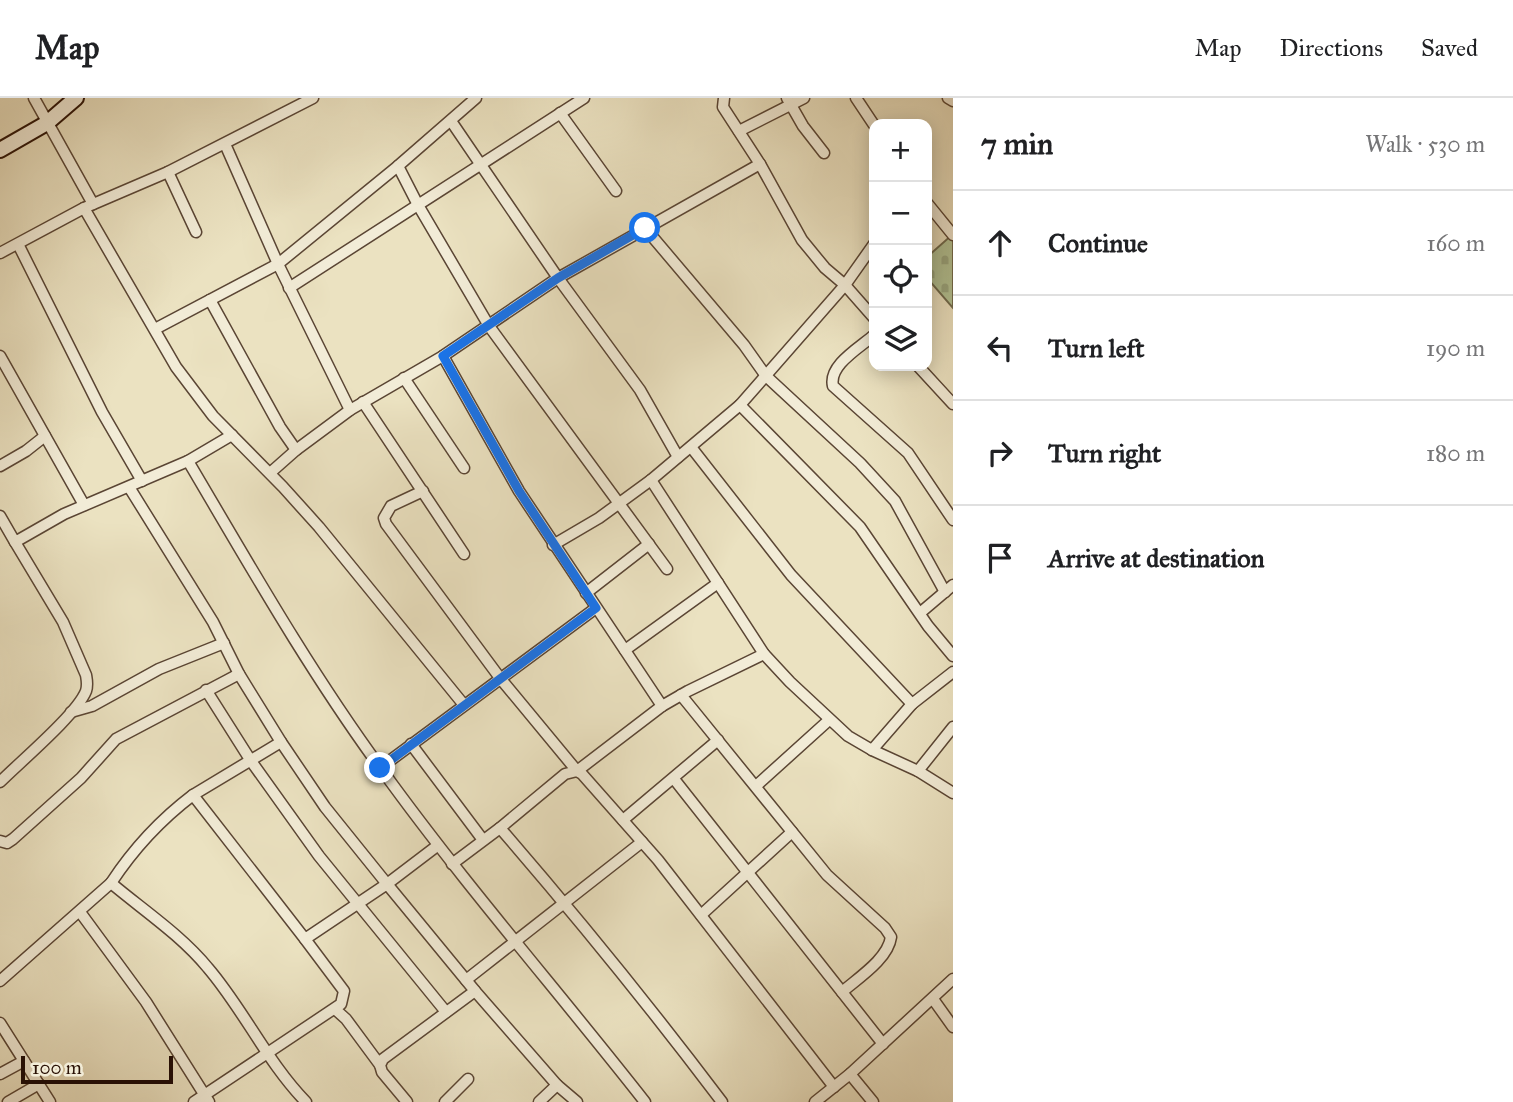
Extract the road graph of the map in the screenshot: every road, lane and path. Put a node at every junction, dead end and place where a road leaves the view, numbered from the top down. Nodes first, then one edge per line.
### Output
1 (34, 98) edge
2 (76, 98) edge
3 (313, 98) edge
4 (476, 98) edge
5 (584, 98) edge
6 (724, 98) edge
7 (804, 98) edge
8 (856, 98) edge
9 (948, 98) edge
10 (789, 101) edge
11 (953, 101) edge
12 (560, 113) junction
13 (870, 119) edge
14 (451, 121) junction
15 (47, 123) junction
16 (739, 131) junction
17 (225, 144) junction
18 (0, 150) edge
19 (824, 153) dead end
20 (760, 164) junction
21 (480, 165) junction
22 (398, 166) junction
23 (168, 172) junction
24 (616, 191) dead end
25 (418, 205) junction
26 (89, 206) junction
27 (932, 209) edge
28 (645, 228) junction
29 (196, 232) dead end
30 (953, 235) edge
31 (19, 244) junction
32 (0, 253) edge
33 (869, 255) edge
34 (278, 264) junction
35 (558, 278) junction
36 (845, 285) junction
37 (289, 288) junction
38 (210, 300) junction
39 (869, 311) edge
40 (489, 326) junction
41 (155, 329) junction
42 (869, 339) edge
43 (0, 356) edge
44 (443, 356) junction
45 (923, 371) edge
46 (766, 376) junction
47 (404, 378) junction
48 (363, 402) junction
49 (953, 404) edge
50 (740, 405) junction
51 (350, 410) junction
52 (232, 435) junction
53 (45, 436) junction
54 (691, 447) junction
55 (296, 450) junction
56 (678, 457) junction
57 (188, 461) junction
58 (0, 466) edge
59 (464, 468) dead end
60 (270, 473) junction
61 (652, 480) junction
62 (142, 481) junction
63 (129, 487) junction
64 (423, 491) junction
65 (620, 504) junction
66 (84, 505) junction
67 (0, 516) edge
68 (953, 520) edge
69 (15, 542) junction
70 (649, 544) junction
71 (553, 545) junction
72 (464, 554) dead end
73 (667, 569) dead end
74 (718, 583) junction
75 (949, 588) edge
76 (586, 593) junction
77 (596, 608) junction
78 (920, 613) junction
79 (224, 643) junction
80 (625, 650) junction
81 (764, 654) junction
82 (953, 656) edge
83 (953, 672) edge
84 (239, 674) junction
85 (500, 678) junction
86 (206, 690) junction
87 (681, 695) junction
88 (912, 704) junction
89 (464, 705) junction
90 (662, 706) junction
91 (71, 712) junction
92 (829, 720) junction
93 (953, 727) edge
94 (718, 740) junction
95 (281, 741) junction
96 (411, 744) junction
97 (872, 750) junction
98 (251, 761) junction
99 (380, 768) junction
100 (577, 771) junction
101 (918, 771) junction
102 (674, 779) junction
103 (0, 782) edge
104 (756, 786) junction
105 (953, 793) edge
106 (193, 795) junction
107 (623, 820) junction
108 (500, 828) junction
109 (792, 832) junction
110 (484, 840) junction
111 (0, 841) edge
112 (642, 842) junction
113 (437, 846) junction
114 (452, 864) junction
115 (748, 871) junction
116 (111, 883) junction
117 (387, 884) junction
118 (565, 903) junction
119 (357, 904) junction
120 (79, 912) junction
121 (701, 915) junction
122 (305, 939) junction
123 (515, 942) junction
124 (953, 979) edge
125 (466, 980) junction
126 (0, 981) edge
127 (475, 991) junction
128 (842, 992) junction
129 (933, 999) junction
130 (336, 1010) junction
131 (446, 1012) junction
132 (0, 1023) edge
133 (953, 1027) edge
134 (883, 1044) junction
135 (267, 1055) junction
136 (24, 1061) junction
137 (380, 1065) junction
138 (0, 1074) edge
139 (850, 1074) junction
140 (468, 1079) dead end
141 (39, 1084) junction
142 (557, 1085) junction
143 (834, 1087) junction
144 (207, 1098) edge
145 (8, 1102) edge
146 (50, 1102) edge
147 (194, 1102) edge
148 (306, 1102) edge
149 (407, 1102) edge
150 (446, 1102) edge
151 (538, 1102) edge
152 (577, 1102) edge
153 (645, 1102) edge
154 (722, 1102) edge
155 (815, 1102) edge
156 (873, 1102) edge

1 - 15 street
2 - 15 main road
3 - 17 street
4 - 14 street
5 - 12 street
6 - 16 street
7 - 10 street
8 - 13 street
9 - 11 street
10 - 16 street
10 - 19 street
12 - 21 street
12 - 24 street
14 - 21 street
14 - 22 street
15 - 18 main road
15 - 26 street
16 - 20 street
17 - 23 street
17 - 34 street
20 - 28 street
20 - 36 street
21 - 25 street
21 - 35 street
22 - 25 street
22 - 34 street
23 - 26 street
23 - 29 street
25 - 37 street
25 - 40 street
26 - 31 street
26 - 41 street
27 - 30 street
28 - 35 street
28 - 46 street
31 - 32 street
31 - 62 street
33 - 36 street
34 - 37 street
34 - 38 street
35 - 40 street
35 - 56 street
36 - 39 street
36 - 46 street
37 - 51 street
38 - 41 street
38 - 55 street
40 - 44 street
40 - 65 street
41 - 52 street
42 - 68 street
43 - 53 street
44 - 47 street
44 - 71 street
45 - 49 street
46 - 50 street
46 - 75 street
47 - 48 street
47 - 59 street
48 - 51 street
48 - 64 street
50 - 54 street
50 - 78 street
51 - 55 street
52 - 57 street
52 - 60 street
53 - 58 street
53 - 66 street
54 - 56 street
54 - 88 street
55 - 60 street
56 - 61 street
57 - 62 street
57 - 99 street
60 - 89 street
61 - 65 street
61 - 74 street
62 - 63 street
63 - 66 street
63 - 79 street
64 - 72 street
64 - 85 street
65 - 70 street
65 - 71 street
66 - 69 street
67 - 69 street
69 - 91 street
70 - 73 street
70 - 76 street
71 - 76 street
74 - 80 street
74 - 81 street
75 - 78 street
76 - 77 street
77 - 80 street
77 - 85 street
78 - 82 street
79 - 84 street
79 - 91 street
80 - 90 street
81 - 87 street
81 - 92 street
83 - 88 street
84 - 86 street
84 - 95 street
85 - 89 street
85 - 100 street
86 - 98 street
86 - 111 street
87 - 90 street
87 - 94 street
88 - 97 street
89 - 96 street
90 - 100 street
91 - 103 street
92 - 97 street
92 - 104 street
93 - 101 street
94 - 102 street
94 - 104 street
95 - 98 street
95 - 117 street
96 - 99 street
96 - 110 street
97 - 101 street
98 - 106 street
98 - 119 street
99 - 113 street
100 - 107 street
100 - 108 street
101 - 105 street
102 - 107 street
102 - 115 street
104 - 109 street
106 - 116 street
106 - 122 street
107 - 112 street
108 - 110 street
108 - 118 street
109 - 115 street
109 - 128 street
110 - 114 street
112 - 118 street
112 - 121 street
113 - 114 street
113 - 117 street
114 - 123 street
115 - 121 street
115 - 128 street
116 - 120 street
116 - 135 street
117 - 119 street
117 - 125 street
118 - 123 street
118 - 154 street
119 - 122 street
119 - 131 street
120 - 126 street
120 - 144 street
121 - 143 street
122 - 130 street
123 - 125 street
123 - 153 street
124 - 129 street
125 - 127 street
127 - 131 street
127 - 142 street
128 - 134 street
129 - 133 street
129 - 134 street
130 - 135 street
130 - 137 street
131 - 137 street
132 - 136 street
134 - 139 street
135 - 144 street
135 - 148 street
136 - 138 street
136 - 141 street
137 - 149 street
139 - 143 street
139 - 156 street
140 - 150 street
141 - 145 street
141 - 146 street
142 - 151 street
142 - 152 street
143 - 155 street
144 - 147 street

